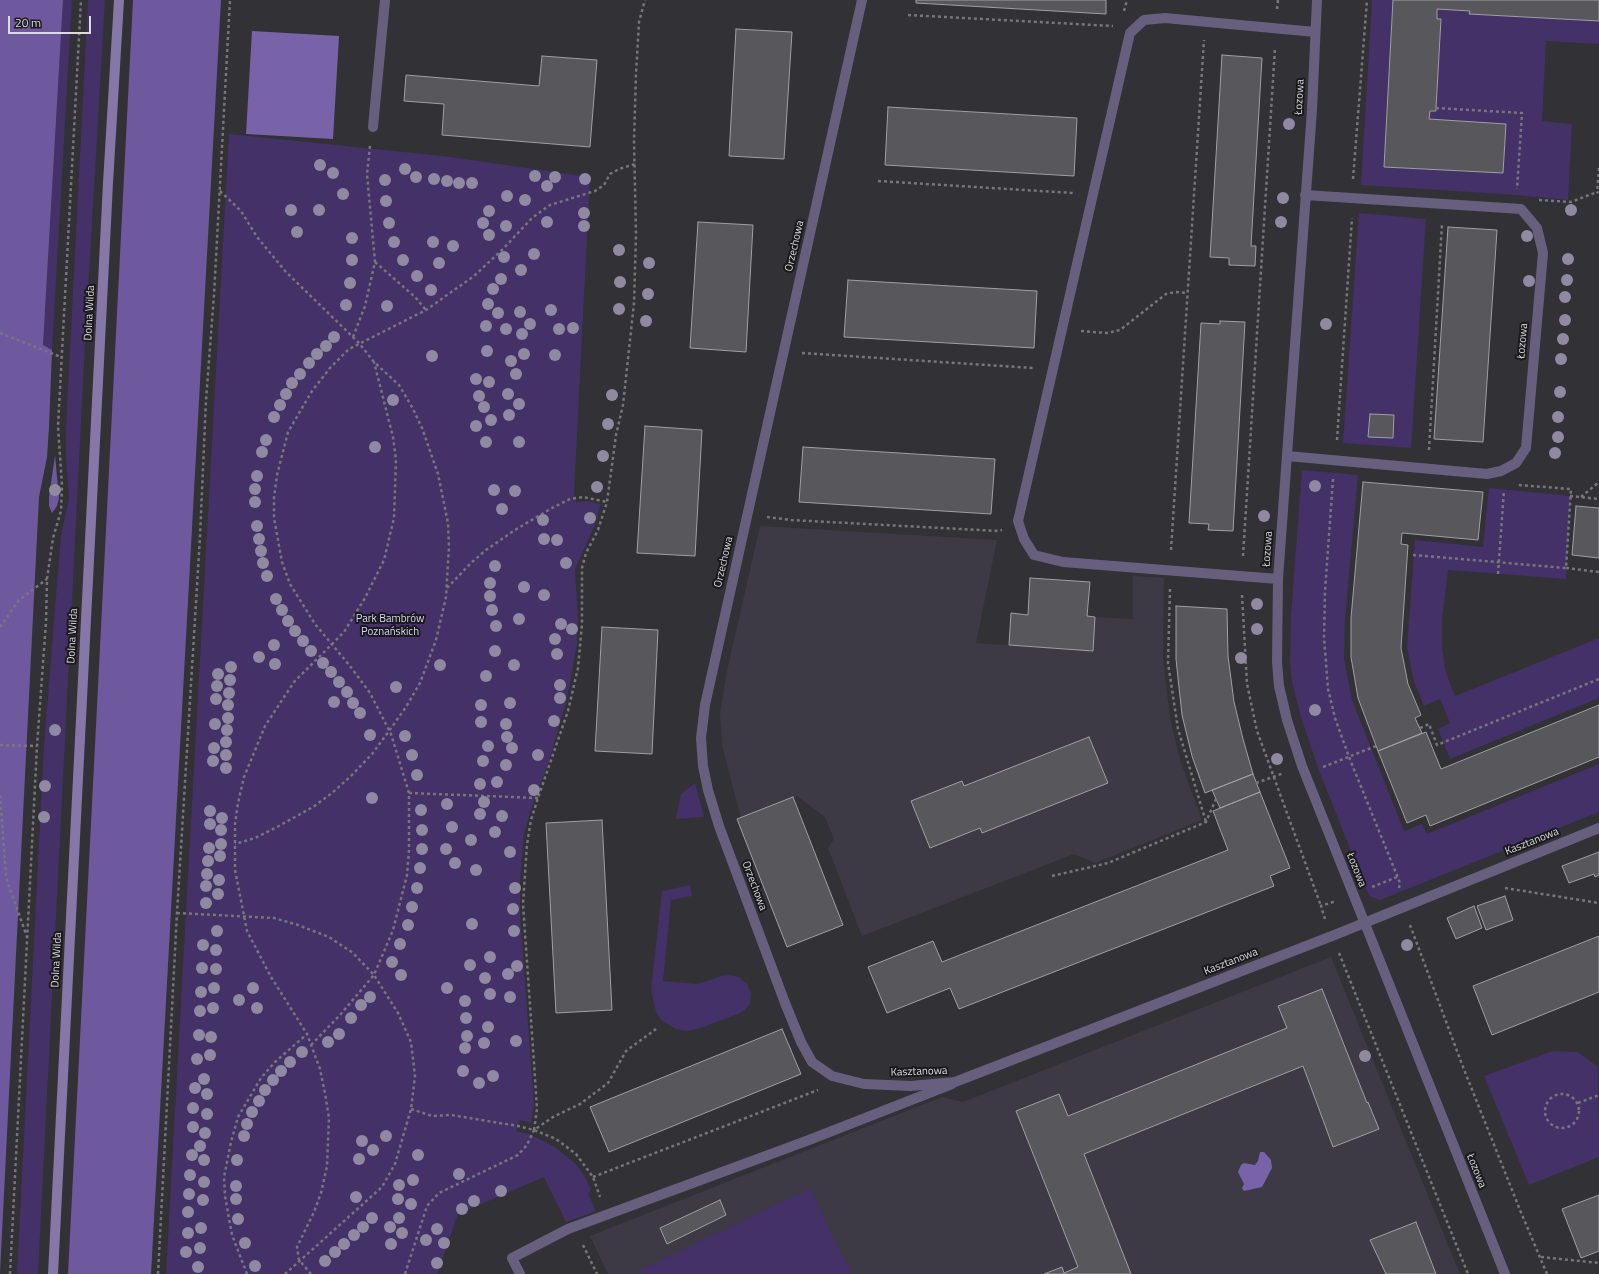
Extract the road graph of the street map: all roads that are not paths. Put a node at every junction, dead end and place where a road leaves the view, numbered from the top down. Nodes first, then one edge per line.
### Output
1 (119, 0) edge
2 (385, 0) edge
3 (862, 0) edge
4 (1317, 0) edge
5 (1315, 32) junction
6 (373, 127) road end
7 (1305, 195) junction
8 (1287, 456) junction
9 (1278, 578) junction
10 (1599, 828) edge
11 (1365, 923) junction
12 (955, 1082) junction
13 (864, 1084) joint
14 (53, 1274) edge
15 (520, 1274) edge
16 (1505, 1274) edge

1 - 14 main road, Dolna Wilda
2 - 6 street
3 - 13 street, Orzechowa
4 - 5 street, Łozowa
5 - 7 street, Łozowa
5 - 9 street
7 - 8 street, Łozowa
7 - 8 street, Łozowa
8 - 9 street, Łozowa
9 - 11 street, Łozowa
10 - 11 street, Kasztanowa
11 - 12 street, Kasztanowa
11 - 16 street, Łozowa
12 - 13 street, Kasztanowa
12 - 15 street

